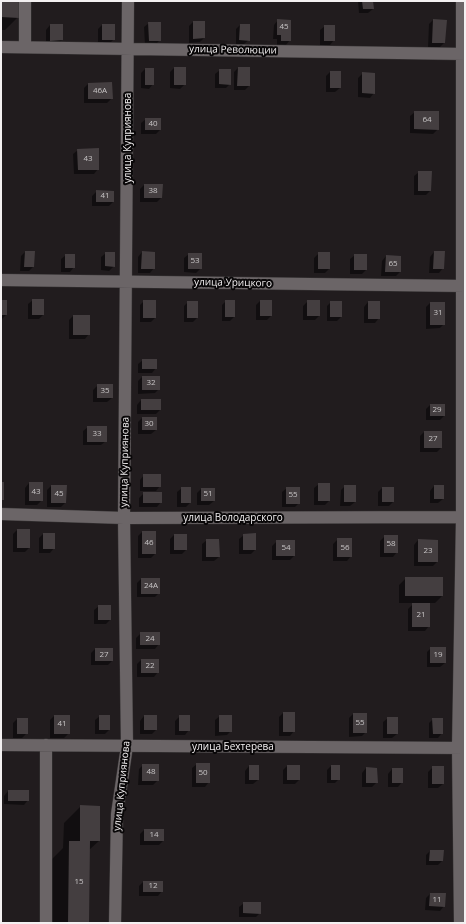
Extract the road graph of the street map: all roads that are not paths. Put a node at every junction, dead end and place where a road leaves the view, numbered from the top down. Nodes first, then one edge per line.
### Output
1 (25, 1) edge
2 (128, 1) edge
3 (462, 1) edge
4 (1, 47) edge
5 (25, 47) junction
6 (129, 48) junction
7 (464, 54) edge
8 (1, 280) edge
9 (127, 281) junction
10 (463, 286) edge
11 (1, 514) edge
12 (464, 517) edge
13 (124, 518) junction
14 (1, 745) edge
15 (46, 745) junction
16 (127, 746) junction
17 (462, 748) edge
18 (46, 923) edge
19 (115, 923) edge
20 (460, 923) edge

1 - 5 street
2 - 6 street, улица Куприянова
3 - 7 street
4 - 5 street, улица Революции
5 - 6 street, улица Революции
6 - 7 street, улица Революции
6 - 9 street, улица Куприянова
7 - 10 street
8 - 9 street, улица Урицкого
9 - 10 street, улица Урицкого
9 - 13 street, улица Куприянова
10 - 12 street
11 - 13 street, улица Володарского
12 - 13 street, улица Володарского
12 - 17 street
13 - 16 street, улица Куприянова
14 - 15 street, улица Бехтерева
15 - 16 street, улица Бехтерева
15 - 18 street
16 - 17 street, улица Бехтерева
16 - 19 street, улица Куприянова
17 - 20 street

